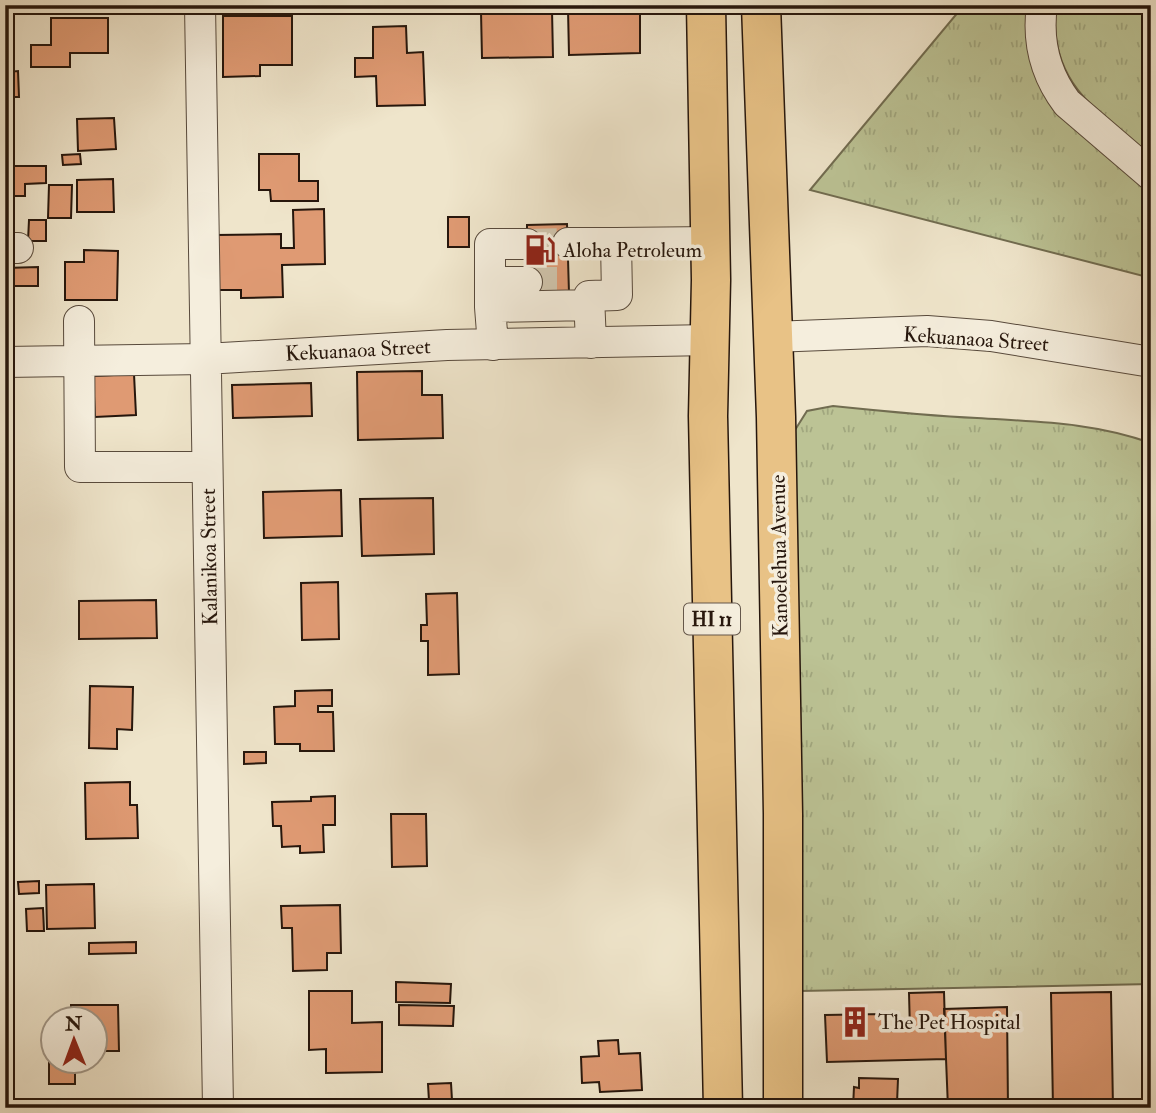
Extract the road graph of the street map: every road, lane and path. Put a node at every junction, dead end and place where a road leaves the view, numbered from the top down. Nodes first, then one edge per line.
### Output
1 (200, 5) edge
2 (706, 5) edge
3 (761, 5) edge
4 (1042, 5) edge
5 (1151, 175) edge
6 (710, 242) junction
7 (568, 262) tunnel mouth
8 (616, 262) junction
9 (527, 263) tunnel mouth
10 (490, 284) junction
11 (589, 305) junction
12 (79, 321) dead end
13 (772, 337) junction
14 (710, 340) junction
15 (591, 342) junction
16 (493, 345) junction
17 (205, 359) junction
18 (1144, 360) edge
19 (79, 361) junction
20 (5, 362) edge
21 (207, 467) junction
22 (218, 1108) edge
23 (723, 1108) edge
24 (783, 1108) edge

1 - 17 street, Kalanikoa Street
2 - 6 highway, HI 11
3 - 13 highway, Kanoelehua Avenue
4 - 5 street
6 - 8 street
6 - 14 highway, HI 11
7 - 8 street
8 - 11 street
9 - 10 street
10 - 11 street
10 - 16 street
11 - 15 street
12 - 19 street
13 - 14 highway
13 - 18 street, Kekuanaoa Street
13 - 24 highway, Kanoelehua Avenue
14 - 15 street, Kekuanaoa Street
14 - 23 highway, HI 11
15 - 16 street, Kekuanaoa Street
16 - 17 street, Kekuanaoa Street
17 - 19 street, Kekuanaoa Street
17 - 21 street, Kalanikoa Street
19 - 20 street, Kekuanaoa Street
19 - 21 street
21 - 22 street, Kalanikoa Street

